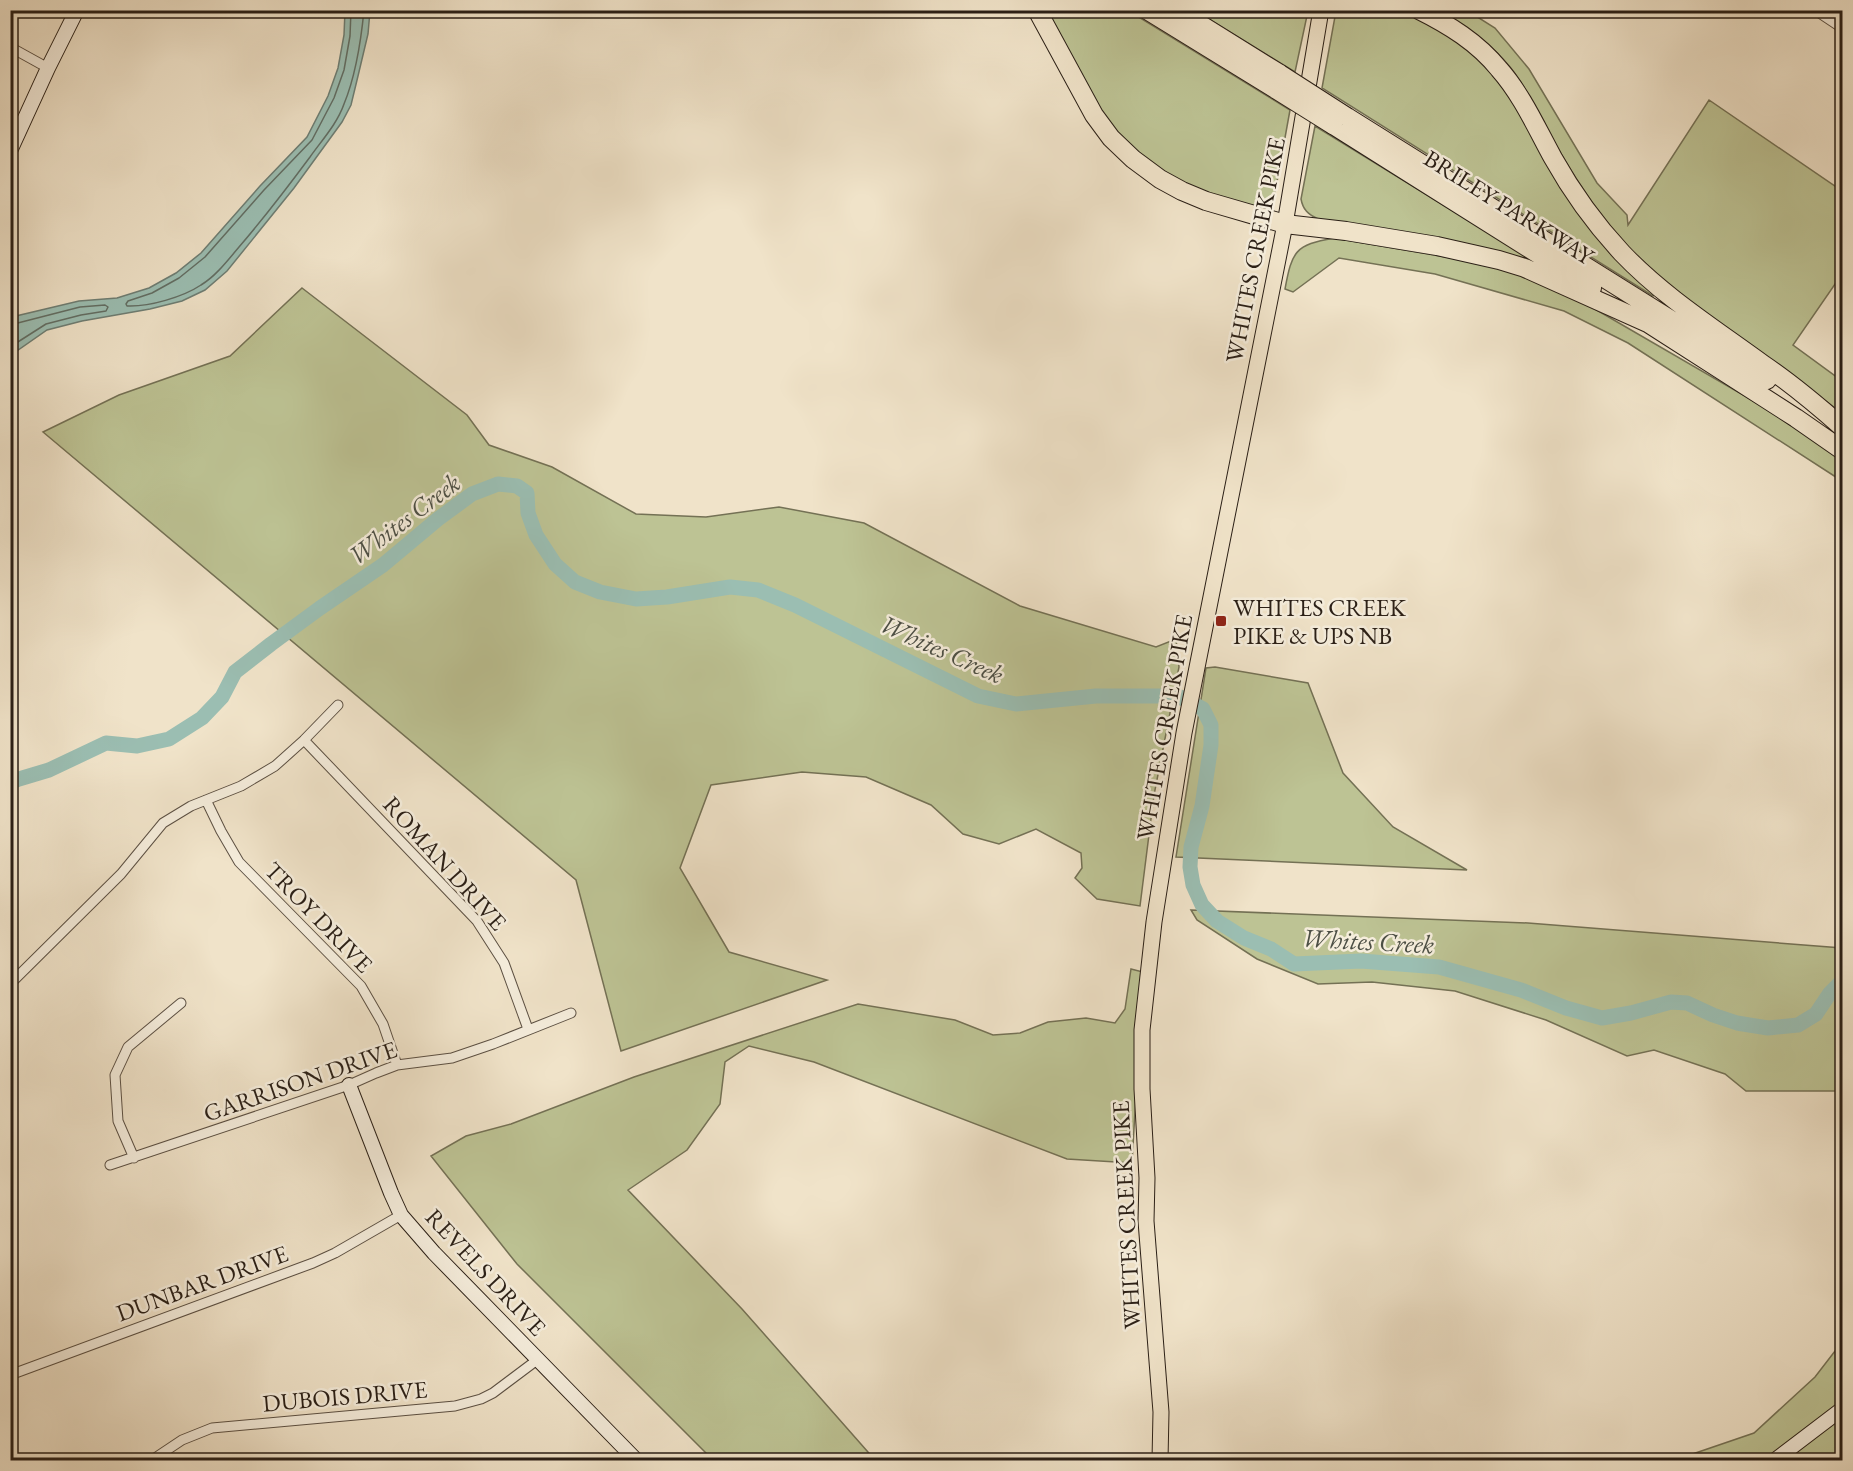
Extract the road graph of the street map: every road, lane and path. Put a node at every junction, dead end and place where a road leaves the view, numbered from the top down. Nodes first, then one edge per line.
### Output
1 (77, 10) edge
2 (1037, 10) edge
3 (1147, 10) edge
4 (1177, 10) edge
5 (1321, 10) edge
6 (1419, 10) edge
7 (1815, 10) edge
8 (1842, 28) edge
9 (10, 47) edge
10 (48, 68) junction
11 (1278, 82) junction
12 (1340, 121) junction
13 (10, 151) edge
14 (1285, 224) junction
15 (1650, 324) junction
16 (1842, 427) edge
17 (1842, 450) edge
18 (338, 705) dead end
19 (304, 740) junction
20 (206, 800) junction
21 (10, 984) edge
22 (181, 1003) dead end
23 (571, 1013) dead end
24 (528, 1029) junction
25 (398, 1065) junction
26 (349, 1085) junction
27 (134, 1158) junction
28 (110, 1165) dead end
29 (401, 1215) junction
30 (537, 1360) junction
31 (10, 1376) edge
32 (1842, 1409) edge
33 (152, 1461) edge
34 (636, 1461) edge
35 (1160, 1461) edge
36 (1775, 1461) edge

1 - 10 street
2 - 14 highway
3 - 11 highway, BRILEY PARKWAY
4 - 11 highway, BRILEY PARKWAY
5 - 14 main road, WHITES CREEK PIKE
6 - 16 highway
7 - 8 street
9 - 10 street
10 - 13 street
11 - 12 highway, BRILEY PARKWAY, bridge
12 - 15 highway, BRILEY PARKWAY
12 - 16 highway, BRILEY PARKWAY
14 - 15 highway
14 - 35 main road, WHITES CREEK PIKE
15 - 17 highway, BRILEY PARKWAY
18 - 19 street
19 - 20 street
19 - 24 street, ROMAN DRIVE
20 - 21 street
20 - 25 street, TROY DRIVE
22 - 27 street
23 - 24 street, GARRISON DRIVE
24 - 25 street, GARRISON DRIVE
25 - 26 street, GARRISON DRIVE
26 - 27 street, GARRISON DRIVE
26 - 29 street, REVELS DRIVE
27 - 28 street, GARRISON DRIVE
29 - 30 street, REVELS DRIVE
29 - 31 street, DUNBAR DRIVE
30 - 33 street, DUBOIS DRIVE
30 - 34 street, REVELS DRIVE
32 - 36 street

